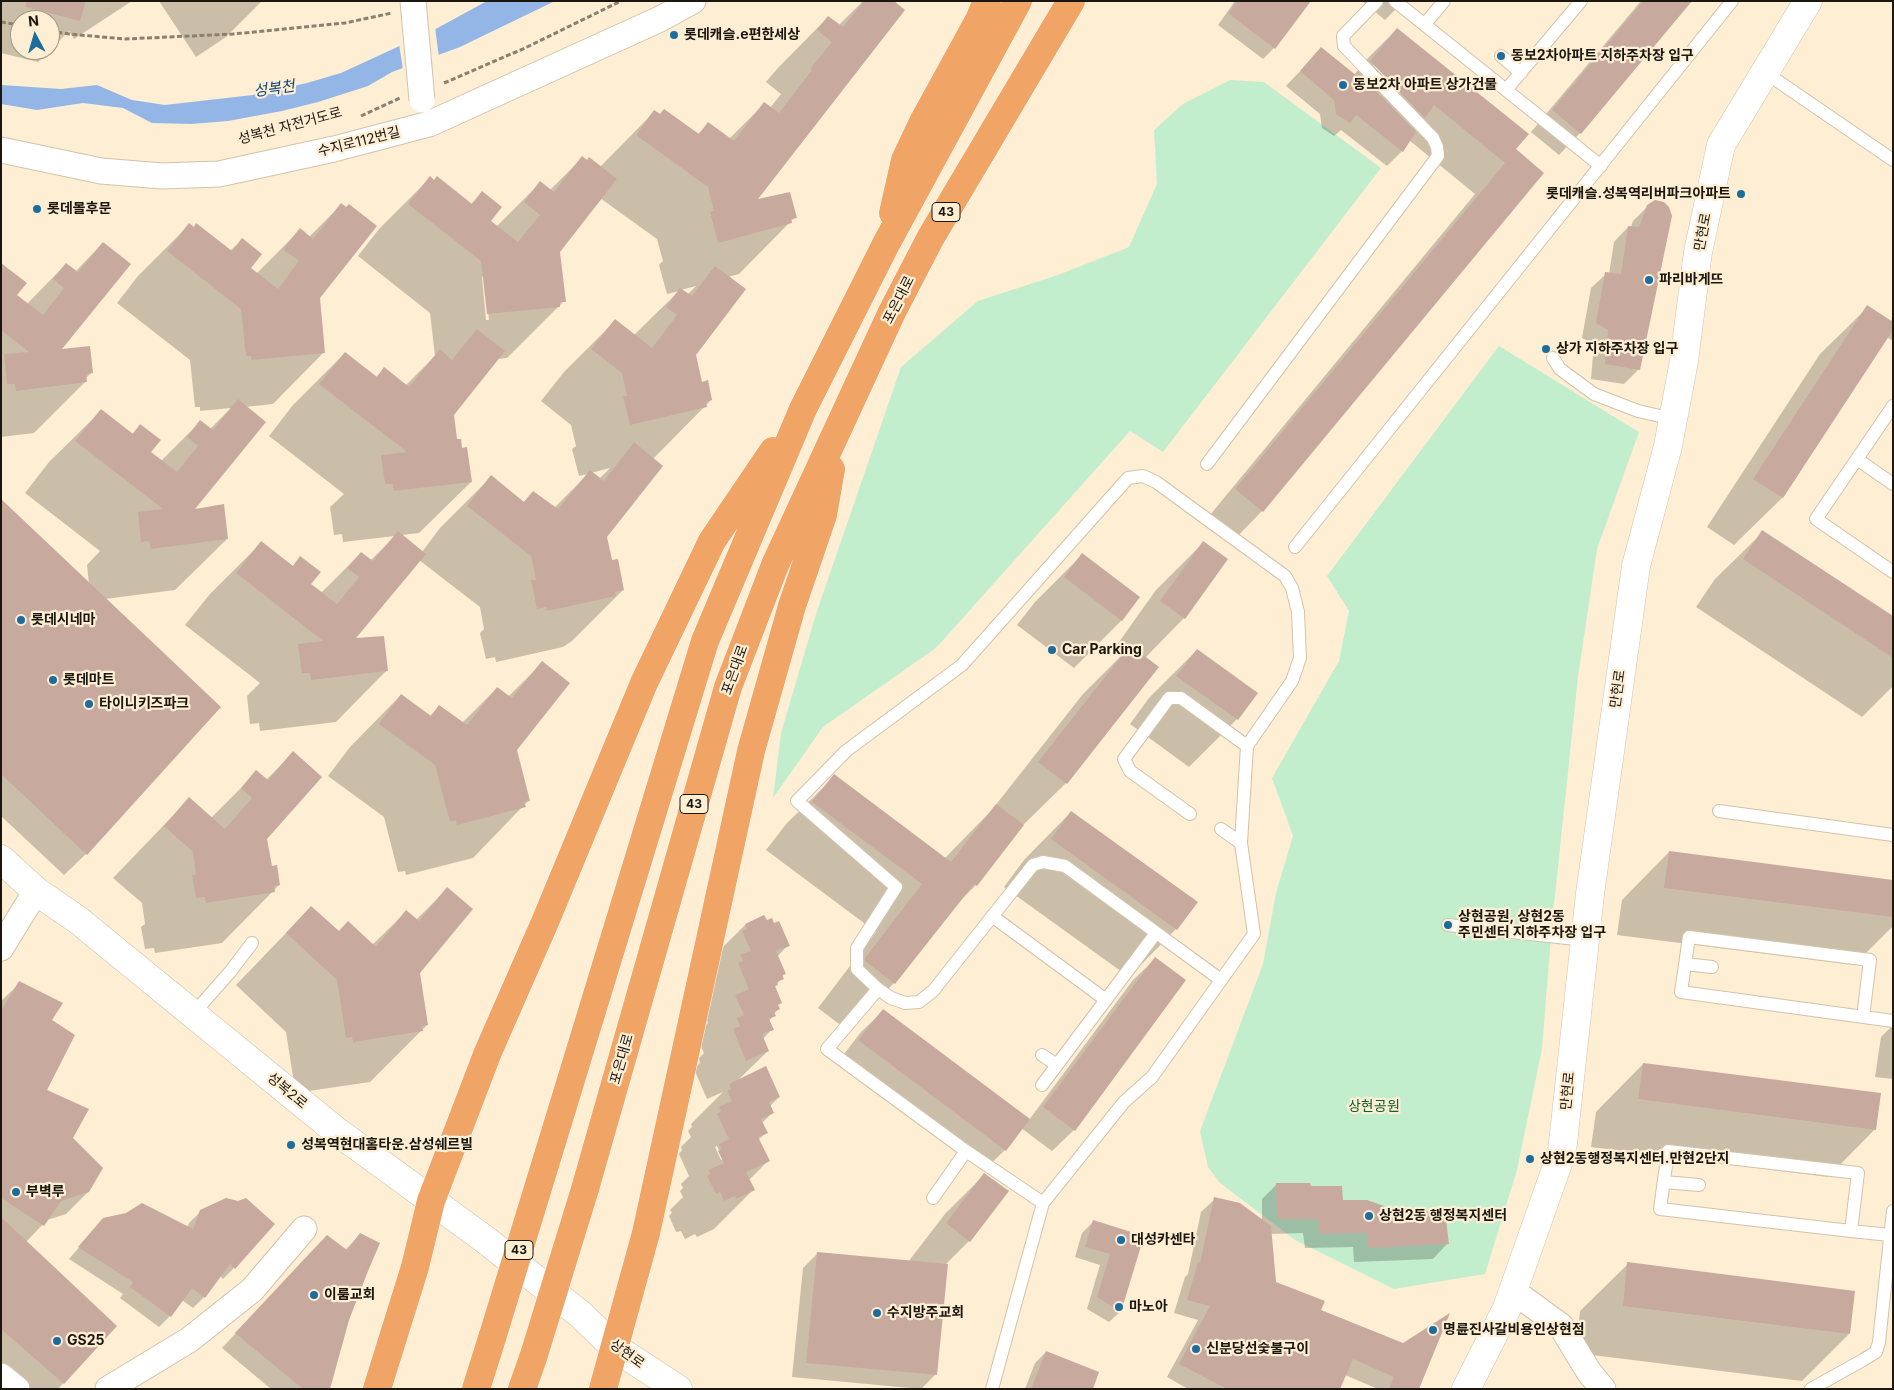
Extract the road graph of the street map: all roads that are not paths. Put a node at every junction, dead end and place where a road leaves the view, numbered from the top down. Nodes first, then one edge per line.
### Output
1 (693, 1) edge
2 (987, 1) edge
3 (1018, 1) edge
4 (1071, 1) edge
5 (1377, 1) edge
6 (1395, 1) edge
7 (1444, 1) edge
8 (1581, 1) edge
9 (1732, 1) edge
10 (1808, 1) edge
11 (405, 6) edge
12 (1425, 24) junction
13 (1501, 56) dead end
14 (1521, 73) junction
15 (1766, 73) junction
16 (1506, 90) junction
17 (429, 124) junction
18 (1, 150) edge
19 (1893, 160) edge
20 (1601, 166) junction
21 (886, 244) junction
22 (1553, 358) dead end
23 (803, 409) junction
24 (1891, 413) edge
25 (1673, 419) junction
26 (837, 432) junction
27 (1856, 459) junction
28 (1207, 464) dead end
29 (1893, 484) edge
30 (1295, 547) dead end
31 (1893, 572) edge
32 (1248, 746) junction
33 (1719, 811) dead end
34 (1190, 814) dead end
35 (1221, 829) dead end
36 (1893, 835) edge
37 (1241, 843) junction
38 (1, 859) edge
39 (36, 891) junction
40 (992, 916) junction
41 (1448, 925) dead end
42 (1156, 933) junction
43 (1585, 940) junction
44 (252, 943) dead end
45 (1, 948) edge
46 (1685, 964) junction
47 (1712, 967) dead end
48 (1220, 980) junction
49 (878, 989) junction
50 (1106, 1000) junction
51 (193, 1014) junction
52 (1863, 1017) junction
53 (1893, 1021) edge
54 (1042, 1055) dead end
55 (1057, 1065) junction
56 (1042, 1084) dead end
57 (966, 1150) junction
58 (1664, 1182) junction
59 (1699, 1185) dead end
60 (934, 1198) dead end
61 (431, 1201) junction
62 (1043, 1203) junction
63 (1893, 1211) edge
64 (304, 1229) dead end
65 (1851, 1231) junction
66 (1890, 1235) junction
67 (1513, 1291) junction
68 (580, 1314) joint
69 (615, 1348) junction
70 (1, 1376) edge
71 (1813, 1388) edge
72 (17, 1389) edge
73 (108, 1389) edge
74 (377, 1389) edge
75 (476, 1389) edge
76 (522, 1389) edge
77 (602, 1389) edge
78 (678, 1389) edge
79 (992, 1389) edge
80 (1466, 1389) edge
81 (1603, 1389) edge

1 - 17 street, 수지로112번길
2 - 21 main road
3 - 21 main road, 43
4 - 26 main road, 포은대로 / 43
5 - 28 lane
6 - 12 lane
7 - 12 lane
8 - 14 lane
9 - 20 lane
10 - 15 street, 만현로
11 - 17 street, bridge
12 - 16 lane
13 - 14 lane
14 - 16 lane
15 - 19 lane
15 - 25 street, 만현로
16 - 20 lane
17 - 18 street, 수지로112번길
20 - 30 lane
21 - 23 main road, 43
22 - 25 lane
23 - 61 main road
23 - 75 main road, 43, bridge
24 - 27 lane
25 - 43 street, 만현로
26 - 69 main road
26 - 76 main road, 포은대로 / 43, bridge
27 - 29 lane
27 - 31 lane
32 - 34 lane
32 - 37 lane
32 - 49 lane
33 - 36 lane
35 - 37 lane
37 - 48 lane
38 - 39 street, 성복2로
39 - 45 street
39 - 51 street, 성복2로
40 - 42 lane
40 - 49 lane
40 - 50 lane
41 - 43 lane
42 - 48 lane
42 - 50 lane
43 - 67 street, 만현로
44 - 51 lane
46 - 47 lane
46 - 52 lane
46 - 52 lane
48 - 62 lane
49 - 57 lane
50 - 55 lane
51 - 61 street, 성복2로
52 - 53 lane
54 - 55 lane
55 - 56 lane
57 - 60 lane
57 - 62 lane
58 - 59 lane
58 - 65 lane
58 - 65 lane
61 - 68 street, 성복2로
61 - 74 main road
62 - 79 lane
63 - 66 lane
64 - 73 street
65 - 66 lane
66 - 71 lane
67 - 80 street, 만현로
67 - 81 street
68 - 69 street, 상현로
69 - 77 main road
69 - 78 street, 상현로
70 - 72 street

